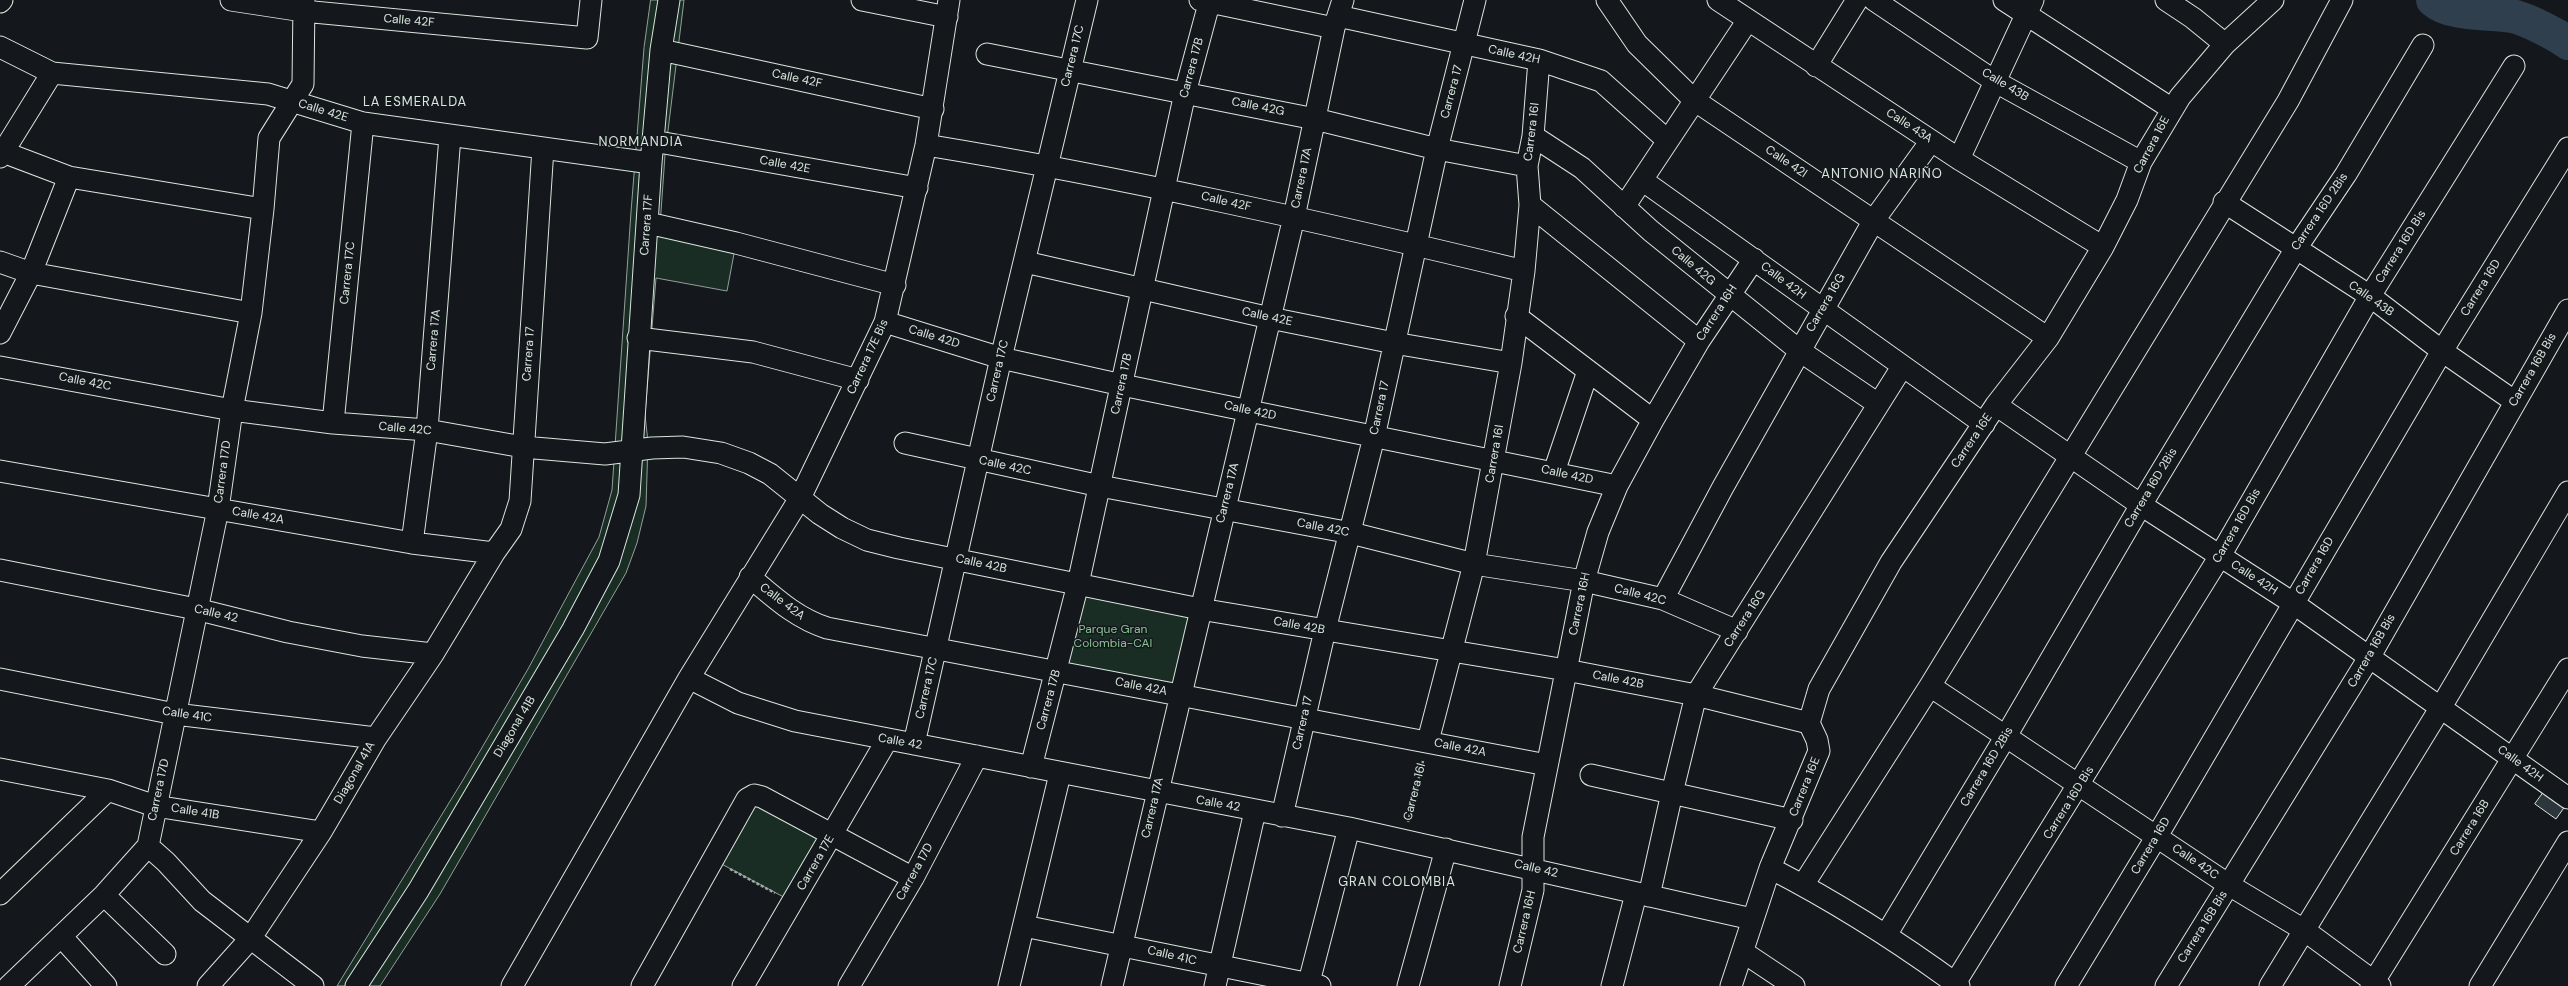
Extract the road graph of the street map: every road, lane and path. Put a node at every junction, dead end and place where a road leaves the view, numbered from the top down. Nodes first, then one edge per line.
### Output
1 (231, 0) edge
2 (591, 0) edge
3 (669, 0) edge
4 (862, 0) edge
5 (1087, 0) edge
6 (1475, 0) edge
7 (1607, 0) edge
8 (1718, 0) edge
9 (1857, 0) edge
10 (1874, 0) edge
11 (2004, 0) edge
12 (2166, 0) edge
13 (2273, 0) edge
14 (2342, 0) edge
15 (1206, 1) edge
16 (304, 6) edge
17 (2030, 7) edge
18 (948, 9) edge
19 (1338, 15) edge
20 (1748, 20) junction
21 (1465, 44) junction
22 (2225, 44) junction
23 (2423, 45) dead end
24 (0, 47) edge
25 (661, 50) junction
26 (987, 54) dead end
27 (1539, 60) junction
28 (1816, 66) junction
29 (2514, 66) dead end
30 (1069, 71) junction
31 (52, 73) junction
32 (1996, 82) junction
33 (1185, 93) junction
34 (1694, 100) junction
35 (292, 101) junction
36 (933, 109) junction
37 (2172, 109) junction
38 (1315, 118) junction
39 (363, 123) junction
40 (450, 136) junction
41 (1533, 136) junction
42 (1667, 140) junction
43 (653, 141) junction
44 (1931, 141) junction
45 (926, 145) junction
46 (543, 148) junction
47 (2568, 148) edge
48 (1437, 149) junction
49 (1, 154) edge
50 (1959, 159) junction
51 (2141, 162) junction
52 (651, 163) junction
53 (1048, 165) junction
54 (1527, 166) junction
55 (69, 177) junction
56 (1642, 180) junction
57 (917, 188) junction
58 (1164, 188) junction
59 (2224, 202) junction
60 (1530, 205) junction
61 (1624, 206) junction
62 (263, 209) junction
63 (1294, 217) junction
64 (1874, 220) junction
65 (648, 223) junction
66 (1416, 245) junction
67 (2103, 247) junction
68 (2295, 250) junction
69 (1754, 259) junction
70 (0, 262) edge
71 (1025, 262) junction
72 (1524, 272) junction
73 (31, 273) junction
74 (895, 285) junction
75 (1142, 288) junction
76 (1729, 296) junction
77 (2370, 296) junction
78 (1822, 310) junction
79 (2568, 310) edge
80 (251, 313) junction
81 (1516, 316) junction
82 (1270, 318) junction
83 (886, 322) junction
84 (0, 332) edge
85 (638, 338) junction
86 (2048, 338) junction
87 (1699, 341) junction
88 (1394, 343) junction
89 (1800, 351) junction
90 (2442, 351) junction
91 (1001, 358) junction
92 (1511, 363) junction
93 (0, 367) edge
94 (1902, 367) junction
95 (1588, 372) junction
96 (858, 380) junction
97 (1122, 385) junction
98 (2514, 401) junction
99 (1878, 404) junction
100 (1996, 405) junction
101 (232, 410) junction
102 (1248, 410) junction
103 (1653, 420) junction
104 (333, 423) junction
105 (1984, 424) junction
106 (427, 430) junction
107 (1374, 437) junction
108 (905, 443) dead end
109 (523, 447) junction
110 (632, 450) junction
111 (2071, 455) junction
112 (978, 460) junction
113 (1494, 462) junction
114 (0, 471) edge
115 (1554, 472) junction
116 (1100, 486) junction
117 (1618, 486) junction
118 (2568, 492) edge
119 (800, 498) junction
120 (2141, 505) junction
121 (1224, 508) junction
122 (218, 509) junction
123 (1351, 533) junction
124 (412, 543) junction
125 (494, 553) junction
126 (2220, 556) junction
127 (957, 559) junction
128 (1474, 564) junction
129 (0, 570) edge
130 (750, 577) junction
131 (1584, 581) junction
132 (1078, 584) junction
133 (1663, 599) junction
134 (2293, 603) junction
135 (196, 609) junction
136 (1200, 609) junction
137 (1324, 630) junction
138 (1737, 631) junction
139 (936, 649) junction
140 (1452, 651) junction
141 (433, 654) junction
142 (2370, 656) junction
143 (2568, 669) edge
144 (1566, 670) junction
145 (1056, 671) junction
146 (689, 678) junction
147 (0, 679) edge
148 (1930, 686) junction
149 (1180, 695) junction
150 (1696, 696) junction
151 (2441, 707) junction
152 (175, 714) junction
153 (1304, 718) junction
154 (1808, 723) junction
155 (2006, 736) junction
156 (376, 738) junction
157 (887, 740) junction
158 (1428, 741) junction
159 (914, 744) junction
160 (977, 756) junction
161 (2513, 759) junction
162 (1547, 765) junction
163 (1031, 767) junction
164 (0, 769) edge
165 (1060, 774) junction
166 (1591, 775) dead end
167 (2080, 785) junction
168 (108, 790) junction
169 (1157, 792) junction
170 (1672, 793) junction
171 (2568, 798) edge
172 (155, 806) junction
173 (1255, 811) junction
174 (1282, 816) junction
175 (1792, 820) junction
176 (1349, 828) junction
177 (321, 832) junction
178 (834, 833) junction
179 (2157, 836) junction
180 (1403, 840) junction
181 (2568, 842) edge
182 (148, 846) junction
183 (1446, 848) junction
184 (714, 860) junction
185 (1770, 868) junction
186 (1535, 869) junction
187 (913, 878) junction
188 (1803, 885) junction
189 (2229, 885) junction
190 (0, 894) edge
191 (104, 895) junction
192 (1643, 895) junction
193 (793, 902) junction
194 (1752, 919) junction
195 (1024, 926) junction
196 (2304, 930) junction
197 (1886, 935) junction
198 (61, 936) junction
199 (250, 939) junction
200 (1121, 945) junction
201 (1743, 952) junction
202 (165, 954) dead end
203 (1217, 976) edge
204 (17, 983) edge
205 (2375, 984) edge
206 (1312, 985) edge
207 (1957, 985) edge
208 (106, 986) edge
209 (208, 986) edge
210 (313, 986) edge
211 (356, 986) edge
212 (512, 986) edge
213 (642, 986) edge
214 (743, 986) edge
215 (849, 986) edge
216 (1009, 986) edge
217 (1112, 986) edge
218 (1408, 986) edge
219 (1510, 986) edge
220 (1612, 986) edge
221 (1731, 986) edge
222 (1794, 986) edge
223 (2066, 986) edge
224 (2166, 986) edge
225 (2270, 986) edge
226 (2480, 986) edge

1 - 16 street, Calle 42F
2 - 16 street, Calle 42F
3 - 25 street, Carrera 17F
4 - 18 street
5 - 30 street, Carrera 17C
6 - 21 street, Carrera 17
7 - 34 street, Calle 42I
8 - 20 street, Calle 43A
9 - 28 street
10 - 32 street, Calle 43B
11 - 17 street
12 - 22 street
13 - 22 street, Carrera 16E
14 - 59 street
15 - 19 street, Calle 42H
15 - 33 street, Carrera 17B
16 - 35 street
17 - 32 street
17 - 37 street
18 - 36 street, Carrera 17E Bis
19 - 21 street, Calle 42H
19 - 38 street, Carrera 17A
20 - 28 street, Calle 43A
20 - 34 street
21 - 27 street, Calle 42H
21 - 48 street, Carrera 17
22 - 37 street, Carrera 16E
23 - 68 street, Carrera 16D 2Bis
24 - 31 street, Calle 42E
25 - 36 street, Calle 42F
25 - 43 street, Carrera 17F
26 - 30 street, Calle 42G
27 - 41 street, Carrera 16I
27 - 42 street, Calle 42H
28 - 44 street, Calle 43A
29 - 77 street, Carrera 16D Bis
30 - 33 street, Calle 42G
30 - 53 street, Carrera 17C
31 - 35 street, Calle 42E
31 - 49 street
32 - 50 street
32 - 51 street, Calle 43B
33 - 38 street, Calle 42G
33 - 58 street, Carrera 17B
34 - 42 street
34 - 64 street, Calle 42I
35 - 39 street, Calle 42E
35 - 62 street, Carrera 17D
36 - 45 street, Carrera 17E Bis
37 - 51 street, Carrera 16E
38 - 48 street, Calle 42G
38 - 63 street, Carrera 17A
39 - 40 street, Calle 42E
39 - 104 street, Carrera 17C
40 - 46 street, Calle 42E
40 - 106 street, Carrera 17A
41 - 54 street, Carrera 16I
41 - 61 street, Calle 42G
42 - 56 street
43 - 52 street, Carrera 17F
43 - 57 street, Calle 42E
44 - 50 street, Calle 43A
44 - 64 street, Carrera 16G
45 - 53 street, Calle 42F
45 - 57 street, Carrera 17E Bis
46 - 52 street, Calle 42E
46 - 109 street, Carrera 17
47 - 90 street, Carrera 16D
48 - 54 street, Calle 42G
48 - 66 street, Carrera 17
49 - 55 street
50 - 67 street, Calle 43A
51 - 67 street, Carrera 16E
52 - 65 street, Carrera 17F
53 - 58 street, Calle 42F
53 - 71 street, Carrera 17C
54 - 60 street, Carrera 16I
55 - 62 street
55 - 73 street
56 - 61 street
56 - 69 street, Calle 42H
57 - 74 street, Carrera 17E Bis
58 - 63 street, Calle 42F
58 - 75 street, Carrera 17B
59 - 68 street, Calle 43B
59 - 111 street
60 - 72 street, Carrera 16I
60 - 87 street
61 - 76 street, Calle 42G
62 - 80 street, Carrera 17D
63 - 66 street, Calle 42F
63 - 82 street, Carrera 17A
64 - 78 street, Carrera 16G
64 - 86 street, Calle 42I
65 - 74 street
65 - 85 street, Carrera 17F
66 - 72 street, Calle 42F
66 - 88 street, Carrera 17
67 - 86 street, Carrera 16E
68 - 77 street, Calle 43B
68 - 120 street, Carrera 16D 2Bis
69 - 76 street, Carrera 16H
69 - 78 street, Calle 42H
70 - 73 street
71 - 75 street, Calle 42E
71 - 91 street, Carrera 17C
72 - 81 street, Carrera 16I
73 - 80 street
73 - 84 street
74 - 83 street, Carrera 17E Bis
75 - 82 street, Calle 42E
75 - 97 street, Carrera 17B
76 - 87 street, Carrera 16H
76 - 89 street, Calle 42G
77 - 90 street, Calle 43B
77 - 126 street, Carrera 16D Bis
78 - 89 street, Carrera 16G
78 - 94 street, Calle 42H
79 - 98 street, Carrera 16B Bis
80 - 101 street, Carrera 17D
81 - 92 street, Carrera 16I
81 - 95 street
82 - 88 street, Calle 42E
82 - 102 street, Carrera 17A
83 - 91 street, Calle 42D
83 - 96 street, Carrera 17E Bis
85 - 96 street
85 - 110 street, Carrera 17F
86 - 100 street, Carrera 16E
87 - 103 street, Carrera 16H
88 - 92 street, Calle 42E
88 - 107 street, Carrera 17
89 - 99 street, Calle 42G
89 - 133 street, Carrera 16G
90 - 98 street, Calle 43B
90 - 134 street, Carrera 16D
91 - 97 street, Calle 42D
91 - 112 street, Carrera 17C
92 - 113 street, Carrera 16I
93 - 101 street, Calle 42C
94 - 99 street, Carrera 16G
94 - 105 street, Calle 42H
95 - 103 street
95 - 115 street
96 - 119 street, Carrera 17E Bis
97 - 102 street, Calle 42D
97 - 116 street, Carrera 17B
98 - 142 street, Carrera 16B Bis
99 - 138 street, Carrera 16G
100 - 105 street, Carrera 16E
100 - 111 street, Calle 42H
101 - 104 street, Calle 42C
101 - 122 street, Carrera 17D
102 - 107 street, Calle 42D
102 - 121 street, Carrera 17A
103 - 117 street, Carrera 16H
104 - 106 street, Calle 42C
105 - 154 street, Carrera 16E
106 - 109 street, Calle 42C
106 - 124 street, Carrera 17A
107 - 113 street, Calle 42D
107 - 123 street, Carrera 17
108 - 112 street, Calle 42C
109 - 110 street, Calle 42C
109 - 125 street, Carrera 17
110 - 119 street, Calle 42C
110 - 211 street, Diagonal 41B
111 - 120 street, Calle 42H
111 - 148 street
112 - 116 street, Calle 42C
112 - 127 street, Carrera 17C
113 - 115 street, Calle 42D
113 - 128 street, Carrera 16I
114 - 122 street, Calle 42A
115 - 117 street, Calle 42D
116 - 121 street, Calle 42C
116 - 132 street, Carrera 17B
117 - 131 street, Carrera 16H
118 - 151 street
119 - 127 street, Calle 42B
119 - 130 street, Carrera 17E Bis
120 - 126 street, Calle 42H
120 - 155 street, Carrera 16D 2Bis
121 - 123 street, Calle 42C
121 - 136 street, Carrera 17A
122 - 124 street, Calle 42A
122 - 135 street, Carrera 17D
123 - 128 street, Calle 42C
123 - 137 street, Carrera 17
124 - 125 street, Calle 42A
125 - 141 street, Diagonal 41A
126 - 134 street, Calle 42H
126 - 167 street, Carrera 16D Bis
127 - 132 street, Calle 42B
127 - 139 street, Carrera 17C
128 - 131 street, Calle 42C
128 - 140 street, Carrera 16I
129 - 135 street, Calle 42
130 - 139 street, Calle 42A
130 - 146 street, Carrera 17E Bis
131 - 133 street, Calle 42C
131 - 144 street, Carrera 16H
132 - 136 street, Calle 42B
132 - 145 street, Carrera 17B
133 - 138 street, Calle 42C
134 - 142 street, Calle 42H
134 - 179 street, Carrera 16D
135 - 141 street, Calle 42
135 - 152 street, Carrera 17D
136 - 137 street, Calle 42B
136 - 149 street, Carrera 17A
137 - 140 street, Calle 42B
137 - 153 street, Carrera 17
138 - 150 street, Carrera 16G
139 - 145 street, Calle 42A
139 - 159 street, Carrera 17C
140 - 144 street, Calle 42B
140 - 158 street, Carrera 16I
141 - 156 street, Diagonal 41A
142 - 151 street, Calle 42H
142 - 189 street, Carrera 16B Bis
143 - 161 street, Carrera 16B
144 - 150 street, Calle 42B
144 - 162 street, Carrera 16H
145 - 149 street, Calle 42A
145 - 163 street, Carrera 17B
146 - 157 street, Calle 42
146 - 212 street
147 - 152 street, Calle 41C
148 - 155 street, Calle 42C
148 - 188 street
149 - 153 street, Calle 42A
149 - 169 street, Carrera 17A
150 - 154 street, Calle 42B
150 - 170 street, Carrera 16G
151 - 161 street, Calle 42H
151 - 196 street
152 - 156 street, Calle 41C
152 - 172 street, Carrera 17D
153 - 158 street, Calle 42A
153 - 174 street, Carrera 17
154 - 175 street, Carrera 16E
155 - 167 street, Calle 42C
155 - 197 street, Carrera 16D 2Bis
156 - 177 street, Diagonal 41A
157 - 159 street, Calle 42
157 - 178 street, Carrera 17E
158 - 162 street, Calle 42A
158 - 180 path, Carrera 16I
159 - 160 street, Calle 42
160 - 163 street, Calle 42
160 - 187 street, Carrera 17D
161 - 171 street, Calle 42H
161 - 205 street, Carrera 16B
162 - 186 street, Carrera 16H
163 - 165 street, Calle 42
164 - 168 street, Calle 41B
165 - 169 street, Calle 42
165 - 195 street
166 - 170 street
167 - 179 street, Calle 42C
167 - 207 street, Carrera 16D Bis
168 - 172 street, Calle 41B
168 - 190 street
169 - 173 street, Calle 42
169 - 200 street, Carrera 17A
170 - 175 street
170 - 192 street, Carrera 16G
172 - 177 street, Calle 41B
172 - 182 street, Carrera 17D
173 - 174 street, Calle 42
173 - 203 street
174 - 176 street, Calle 42
175 - 185 street, Carrera 16E
176 - 180 street, Calle 42
176 - 206 street
177 - 199 street, Diagonal 41A
178 - 184 street
178 - 187 street
178 - 193 street, Carrera 17E
179 - 189 street, Calle 42C
179 - 223 street, Carrera 16D
180 - 183 street, Calle 42
181 - 226 street
182 - 191 street
182 - 199 street
183 - 186 street, Calle 42
183 - 218 street
184 - 193 path
184 - 213 street
185 - 188 street
185 - 194 street, Carrera 16E
186 - 192 street, Calle 42
186 - 219 street, Carrera 16H
187 - 215 street, Carrera 17D
188 - 197 street
189 - 196 street, Calle 42C
189 - 224 street, Carrera 16B Bis
191 - 198 street
191 - 202 street
192 - 194 street, Calle 42
192 - 220 street, Carrera 16G
193 - 214 street, Carrera 17E
194 - 201 street, Carrera 16E
195 - 200 street, Calle 41C
195 - 216 street
196 - 205 street, Calle 42C
196 - 225 street
197 - 207 street
198 - 204 street
198 - 208 street
199 - 209 street, Diagonal 41A
199 - 210 street
200 - 203 street, Calle 41C
200 - 217 street, Carrera 17A
201 - 221 street, Carrera 16E
201 - 222 street
203 - 206 street, Calle 41C

